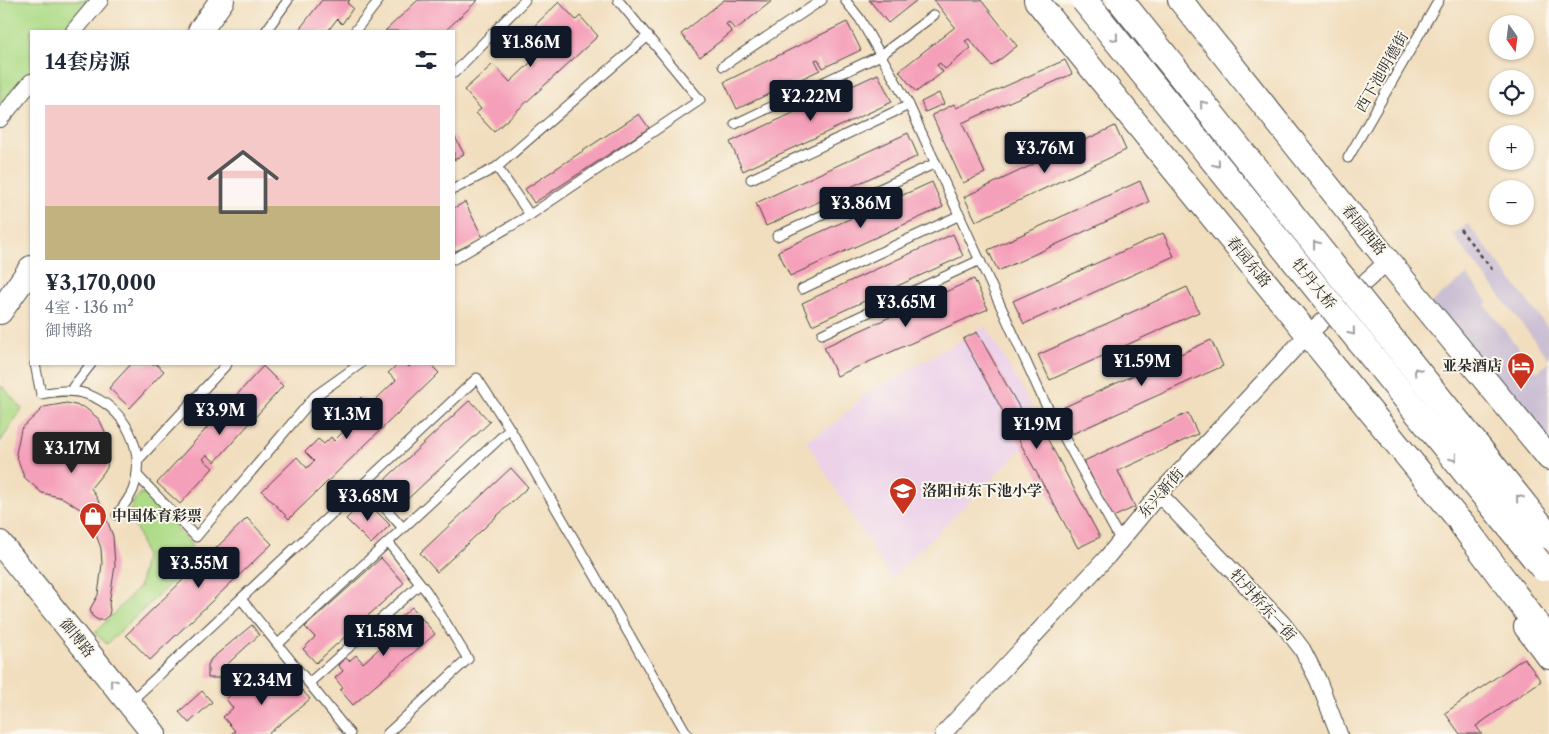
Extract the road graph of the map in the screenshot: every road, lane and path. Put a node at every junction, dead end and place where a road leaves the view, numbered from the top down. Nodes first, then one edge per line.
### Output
1 (100, 0) edge
2 (222, 0) edge
3 (288, 0) edge
4 (379, 0) edge
5 (525, 0) edge
6 (618, 0) edge
7 (822, 0) edge
8 (845, 0) edge
9 (1036, 0) edge
10 (1084, 0) edge
11 (1120, 0) edge
12 (1180, 0) edge
13 (1439, 0) edge
14 (934, 15) dead end
15 (75, 30) edge
16 (201, 30) edge
17 (267, 30) edge
18 (356, 30) edge
19 (648, 36) junction
20 (881, 55) junction
21 (722, 66) dead end
22 (455, 72) edge
23 (30, 83) edge
24 (909, 105) junction
25 (0, 119) edge
26 (735, 124) dead end
27 (1348, 158) dead end
28 (936, 163) junction
29 (497, 167) junction
30 (751, 179) dead end
31 (455, 188) edge
32 (530, 215) junction
33 (960, 215) junction
34 (1460, 230) dead end
35 (776, 236) dead end
36 (455, 258) edge
37 (980, 260) junction
38 (1388, 261) junction
39 (30, 269) edge
40 (1494, 272) dead end
41 (802, 289) dead end
42 (0, 312) edge
43 (822, 334) dead end
44 (1308, 334) junction
45 (35, 365) edge
46 (90, 365) edge
47 (226, 365) edge
48 (359, 365) edge
49 (73, 387) dead end
50 (510, 429) junction
51 (1549, 458) edge
52 (138, 460) junction
53 (137, 475) junction
54 (364, 484) junction
55 (1159, 494) junction
56 (116, 515) dead end
57 (1462, 524) junction
58 (404, 528) junction
59 (1549, 536) edge
60 (1121, 541) junction
61 (388, 542) junction
62 (0, 543) edge
63 (1546, 572) edge
64 (420, 584) junction
65 (242, 599) junction
66 (1549, 641) edge
67 (278, 644) junction
68 (1549, 657) edge
69 (309, 683) junction
70 (129, 703) junction
71 (154, 734) edge
72 (350, 734) edge
73 (387, 734) edge
74 (687, 734) edge
75 (943, 734) edge
76 (1339, 734) edge

1 - 15 street
2 - 16 street
3 - 17 lane
4 - 18 lane
5 - 22 lane
6 - 19 lane
7 - 21 lane
8 - 20 lane
9 - 44 street, 春园东路
10 -> 63 main road, 牡丹大桥, bridge
59 -> 11 main road, 牡丹大桥, bridge
12 - 38 street, 春园西路
13 - 27 lane, 西下池明德街
14 - 20 lane
19 - 29 lane
19 - 32 lane
20 - 24 lane
20 - 26 lane
23 - 25 street
24 - 28 lane
24 - 30 lane
28 - 33 lane
28 - 35 lane
29 - 31 lane
29 - 32 lane
32 - 36 lane
33 - 37 lane
33 - 41 lane
34 - 40 path
37 - 43 lane
37 - 60 lane
38 - 44 street, 东兴新街
38 - 51 street, 春园西路
39 - 42 street
44 - 55 street, 东兴新街
44 - 57 street, 春园东路
45 - 52 lane
46 - 49 lane
47 - 52 lane
48 - 53 lane
50 - 54 lane
50 - 58 lane
50 - 74 lane
52 - 53 lane
53 - 56 lane
54 - 58 lane
54 - 65 lane
55 - 60 street, 东兴新街
55 - 76 street, 牡丹桥东一街
57 - 66 main road
57 - 68 street, 春园东路
58 - 61 lane
60 - 75 street, 东兴新街
61 - 64 lane
61 - 67 lane
70 -> 62 street, 御博路
64 - 69 lane
64 - 73 lane
65 - 67 lane
65 - 70 lane
67 - 69 lane
69 - 72 lane
70 - 71 street, 御博路

